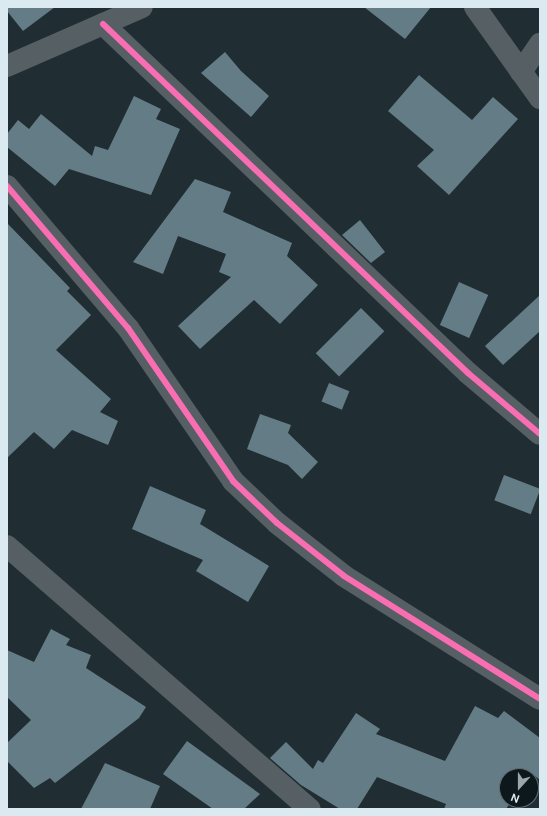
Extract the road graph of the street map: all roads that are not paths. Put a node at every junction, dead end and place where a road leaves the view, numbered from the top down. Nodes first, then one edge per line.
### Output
1 (142, 7) edge
2 (475, 7) edge
3 (103, 24) junction
4 (540, 44) edge
5 (7, 66) edge
6 (521, 72) junction
7 (540, 98) edge
8 (7, 186) edge
9 (540, 434) edge
10 (7, 546) edge
11 (540, 699) edge
12 (310, 809) edge

1 - 3 street
2 - 6 street
3 - 5 street
3 - 9 street
4 - 6 street
6 - 7 street
8 - 11 street
10 - 12 street

